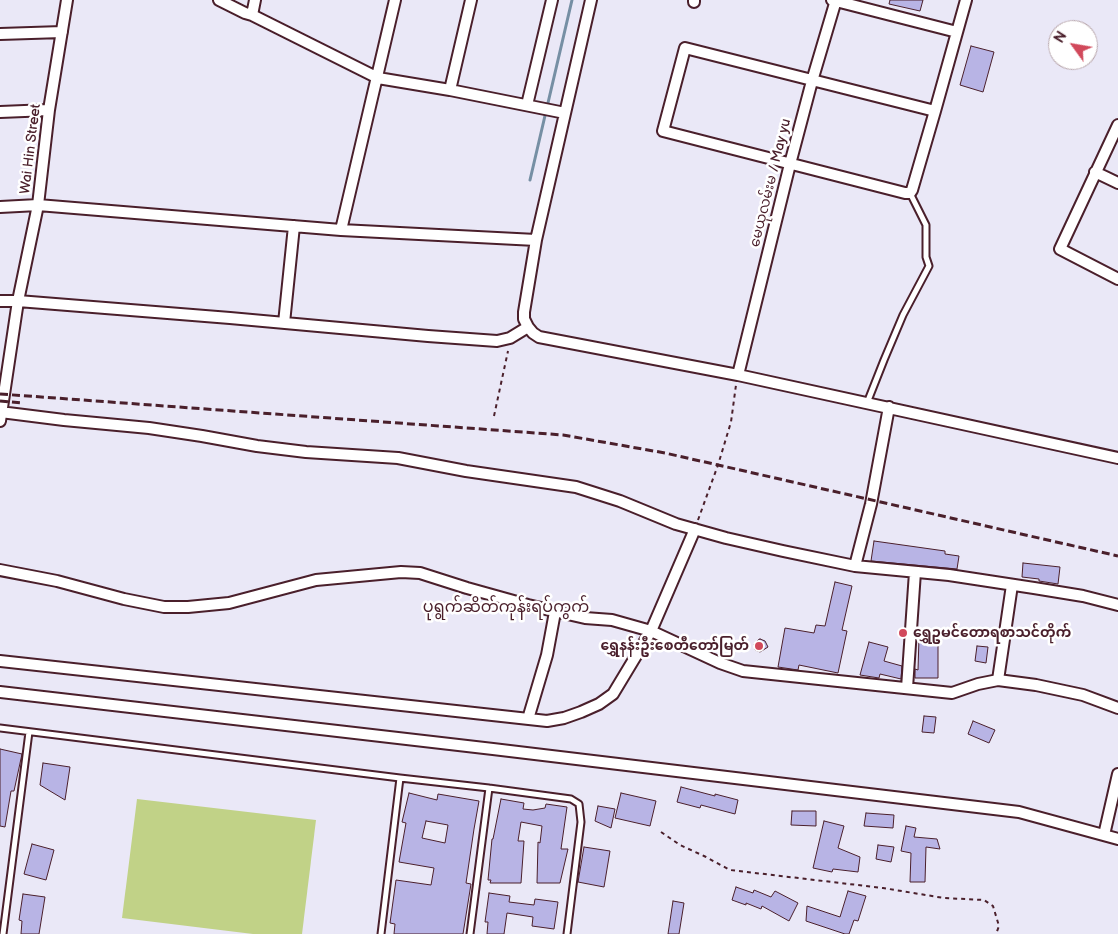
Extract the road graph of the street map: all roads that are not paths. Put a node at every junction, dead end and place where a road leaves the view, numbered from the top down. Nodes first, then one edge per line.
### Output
1 (67, 0) edge
2 (220, 0) edge
3 (255, 0) edge
4 (395, 0) edge
5 (471, 0) edge
6 (552, 0) edge
7 (592, 0) edge
8 (835, 0) edge
9 (966, 0) edge
10 (252, 15) junction
11 (62, 32) junction
12 (957, 32) junction
13 (0, 34) edge
14 (378, 78) junction
15 (812, 81) junction
16 (450, 90) junction
17 (527, 105) junction
18 (49, 110) junction
19 (0, 112) edge
20 (563, 112) junction
21 (935, 112) junction
22 (1118, 125) edge
23 (790, 164) junction
24 (1095, 172) junction
25 (1118, 183) edge
26 (910, 193) junction
27 (38, 205) junction
28 (0, 207) edge
29 (294, 226) junction
30 (341, 230) junction
31 (536, 240) junction
32 (1118, 279) edge
33 (0, 301) edge
34 (18, 301) junction
35 (284, 323) junction
36 (528, 327) junction
37 (738, 374) junction
38 (867, 403) junction
39 (889, 407) junction
40 (0, 415) edge
41 (1118, 458) edge
42 (695, 529) junction
43 (855, 566) junction
44 (0, 570) edge
45 (916, 572) junction
46 (1012, 584) junction
47 (1118, 605) edge
48 (555, 612) junction
49 (651, 631) junction
50 (0, 662) edge
51 (998, 680) junction
52 (907, 688) junction
53 (0, 692) edge
54 (1118, 708) edge
55 (528, 719) junction
56 (0, 728) edge
57 (29, 732) junction
58 (1118, 774) edge
59 (400, 778) junction
60 (489, 788) junction
61 (1104, 835) junction
62 (1118, 839) edge
63 (4, 934) edge
64 (381, 934) edge
65 (470, 934) edge
66 (567, 934) edge

1 - 11 street, Wai Hin Street
2 - 10 street
3 - 10 street
4 - 14 street
5 - 16 street
6 - 17 street
7 - 20 street
8 - 12 street
8 - 15 street, မေယုလမ်းမ / May yu
9 - 12 street
10 - 14 street
11 - 13 street
11 - 18 street, Wai Hin Street
12 - 21 street
14 - 16 street
14 - 30 street
15 - 21 street
15 - 23 street, မေယုလမ်းမ / May yu
15 - 23 street
16 - 17 street
17 - 20 street
18 - 19 street
18 - 27 street, Wai Hin Street
20 - 31 street
21 - 26 street
22 - 24 street
23 - 26 street
23 - 37 street, မေယုလမ်းမ / May yu
24 - 25 street
24 - 32 street
26 - 38 lane
27 - 28 street
27 - 29 street
27 - 34 street, Wai Hin Street
29 - 30 street
29 - 35 street
30 - 31 street
31 - 36 street
33 - 34 street
34 - 35 street
34 - 40 street, Wai Hin Street
35 - 36 street
36 - 37 street
37 - 38 street
38 - 39 street
39 - 41 street
39 - 43 street
40 - 42 street
42 - 43 street
42 - 49 street
43 - 45 street
44 - 48 street
45 - 46 street
45 - 52 street
46 - 47 street
46 - 51 street
48 - 49 street
48 - 55 street
49 - 52 street
49 - 55 street
50 - 55 street
51 - 52 street
51 - 54 street
53 - 61 street
56 - 57 lane
57 - 59 lane
57 - 63 lane
58 - 61 street
59 - 60 lane
59 - 64 lane
60 - 65 lane
60 - 66 lane
61 - 62 street

